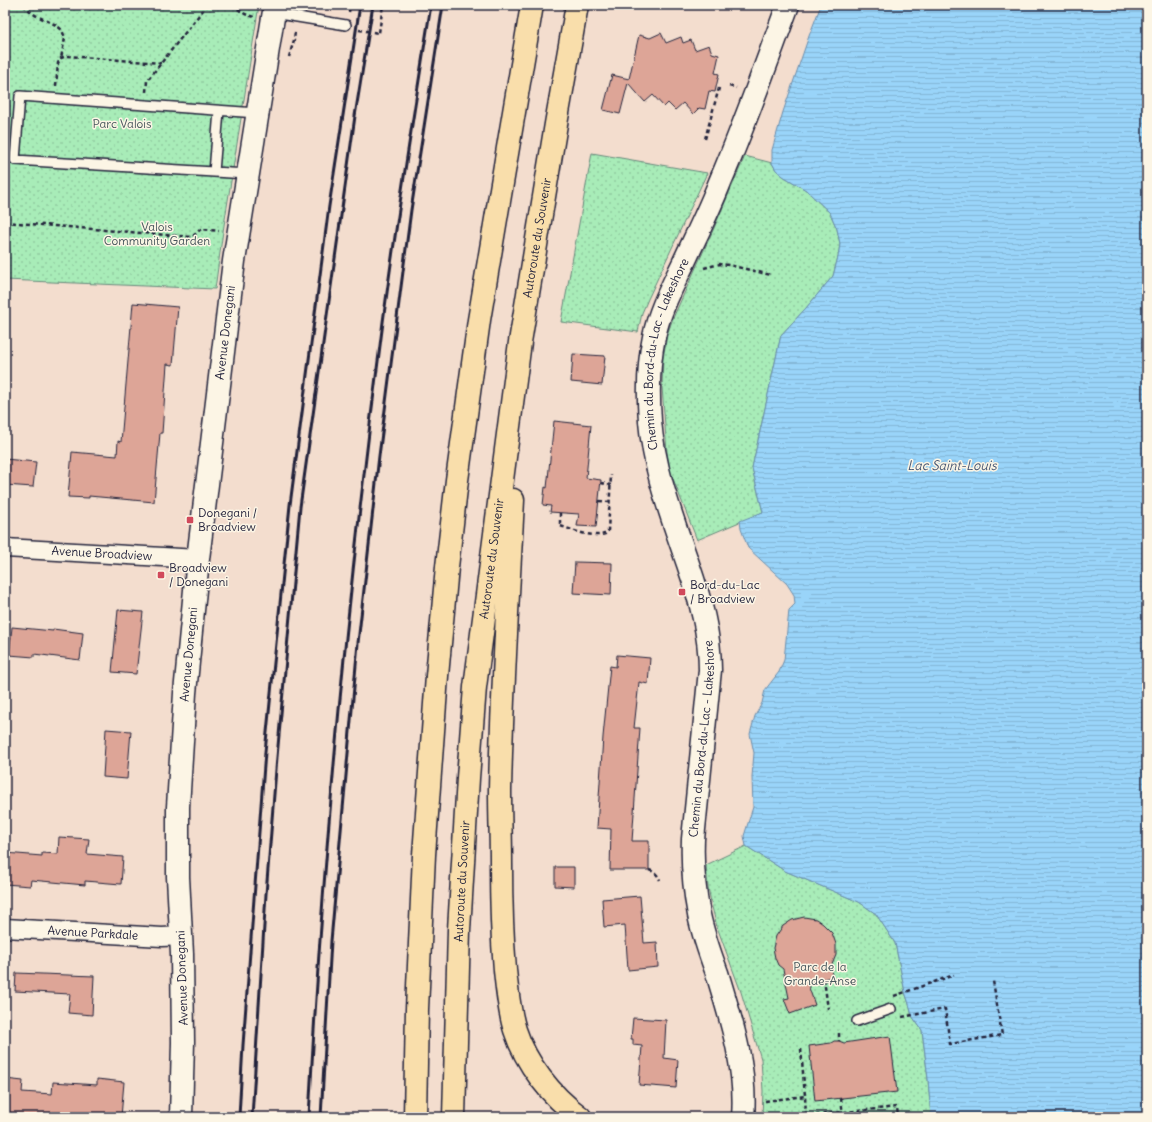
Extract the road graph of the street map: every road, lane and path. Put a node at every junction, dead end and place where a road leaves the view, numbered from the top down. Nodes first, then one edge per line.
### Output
1 (23, 5) edge
2 (207, 5) edge
3 (232, 5) edge
4 (383, 5) edge
5 (532, 5) edge
6 (577, 5) edge
7 (788, 5) edge
8 (269, 12) edge
9 (346, 26) dead end
10 (294, 27) dead end
11 (356, 29) dead end
12 (61, 58) junction
13 (287, 62) dead end
14 (161, 63) junction
15 (57, 74) dead end
16 (147, 81) dead end
17 (718, 88) dead end
18 (219, 111) junction
19 (257, 113) junction
20 (705, 139) dead end
21 (214, 172) junction
22 (247, 174) junction
23 (6, 222) edge
24 (226, 231) dead end
25 (6, 238) dead end
26 (702, 268) dead end
27 (771, 275) dead end
28 (520, 342) junction
29 (611, 476) dead end
30 (601, 483) dead end
31 (611, 485) junction
32 (599, 501) dead end
33 (610, 502) junction
34 (560, 513) dead end
35 (5, 548) edge
36 (198, 559) junction
37 (649, 870) dead end
38 (660, 880) dead end
39 (5, 928) edge
40 (181, 936) junction
41 (954, 976) dead end
42 (824, 979) dead end
43 (993, 981) dead end
44 (893, 996) dead end
45 (828, 1009) dead end
46 (891, 1009) dead end
47 (899, 1018) dead end
48 (857, 1021) dead end
49 (839, 1033) dead end
50 (839, 1041) dead end
51 (801, 1048) dead end
52 (805, 1096) junction
53 (841, 1098) dead end
54 (766, 1101) dead end
55 (843, 1112) junction
56 (181, 1117) edge
57 (415, 1117) edge
58 (454, 1117) edge
59 (580, 1117) edge
60 (743, 1117) edge
61 (843, 1117) edge
62 (898, 1117) edge

1 - 12 path
2 - 14 path
3 - 8 path
4 - 11 path
5 - 57 highway
6 - 28 highway, Autoroute du Souvenir
7 - 60 street, Chemin du Bord-du-Lac - Lakeshore
8 - 9 lane
8 - 19 street, Avenue Donegani
10 - 13 path
12 - 14 path
12 - 15 path
14 - 16 path
17 - 20 path
18 - 19 lane
18 - 21 lane
18 - 21 lane
19 - 22 street, Avenue Donegani
21 - 22 lane
22 - 36 street, Avenue Donegani
23 - 24 path
23 - 25 path
26 - 27 path
28 - 58 highway, Autoroute du Souvenir
28 - 59 highway
29 - 31 path
30 - 31 path
31 - 33 path
32 - 33 path
33 - 34 path
35 - 36 street, Avenue Broadview
36 - 40 street, Avenue Donegani
37 - 38 path
39 - 40 street, Avenue Parkdale
40 - 56 street, Avenue Donegani
41 - 44 path
42 - 45 path
43 - 47 path
46 - 48 lane
49 - 50 path
51 - 52 path
52 - 54 path
52 - 55 path
53 - 55 path
55 - 61 path
55 - 62 path

